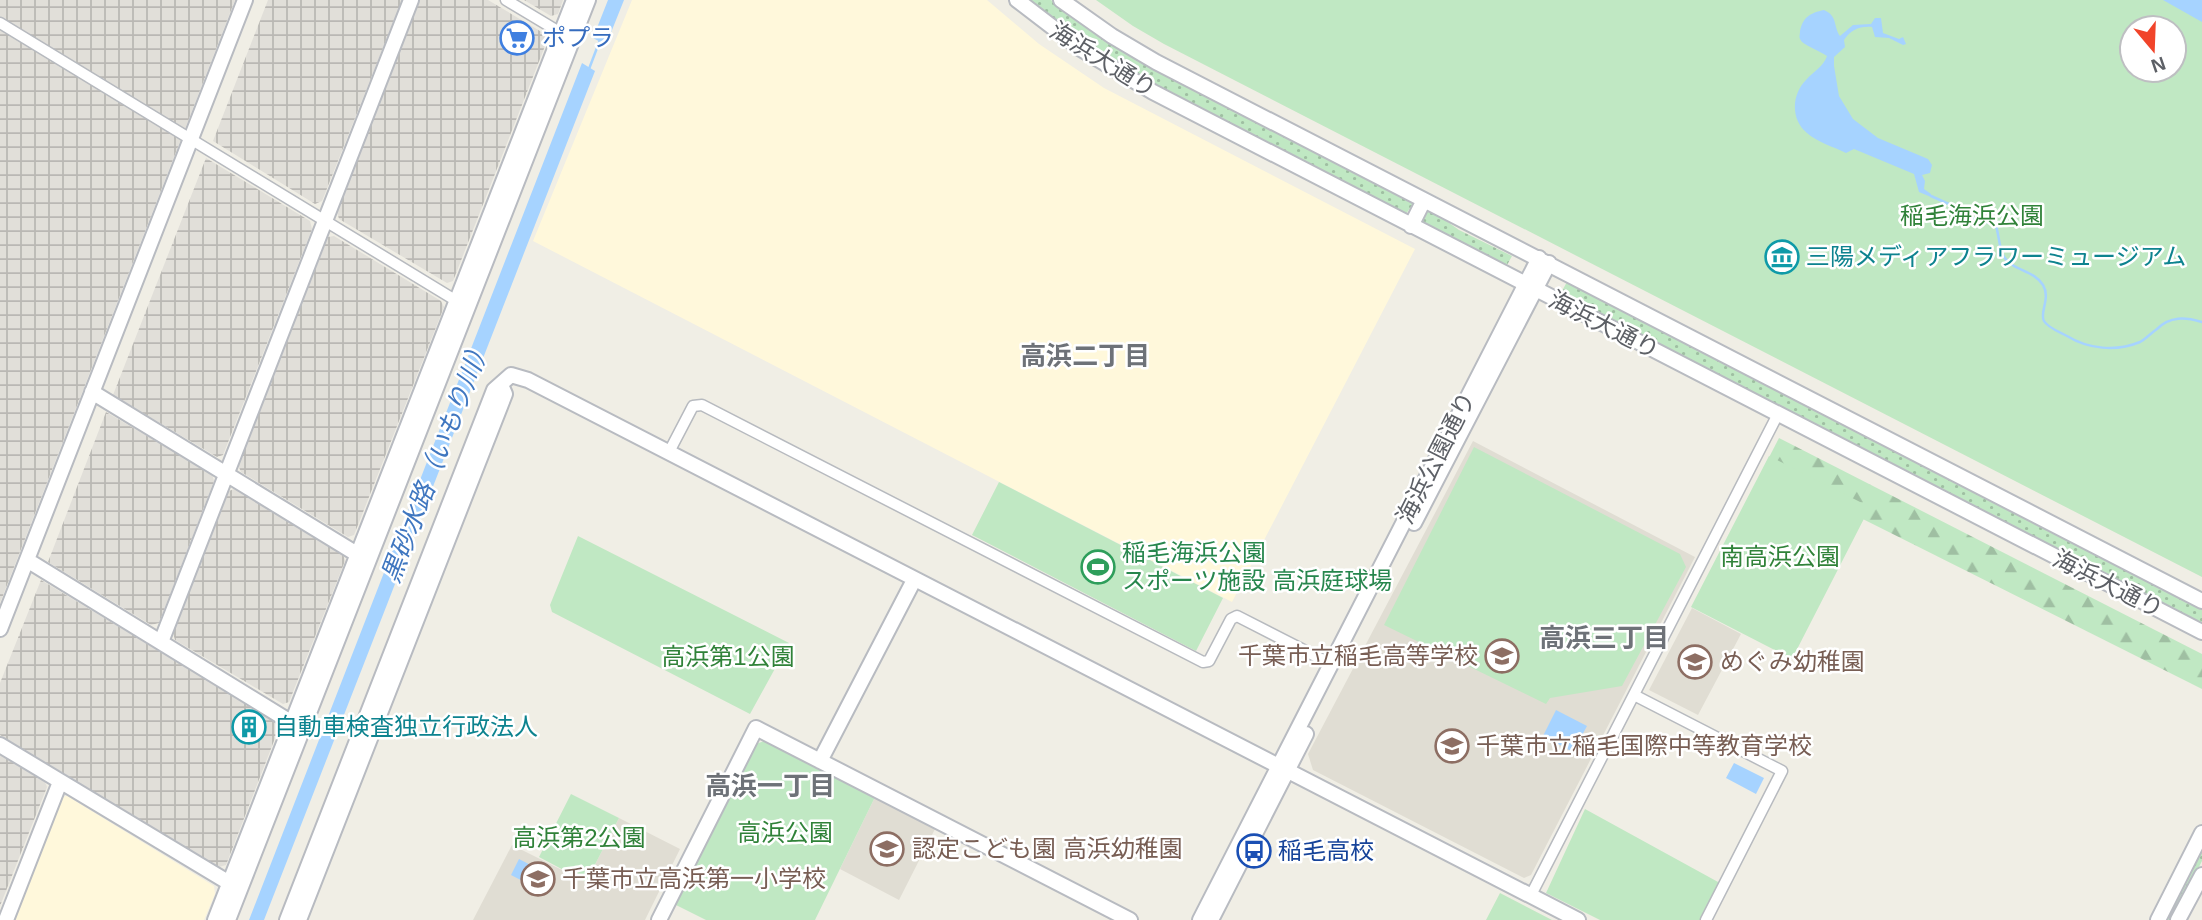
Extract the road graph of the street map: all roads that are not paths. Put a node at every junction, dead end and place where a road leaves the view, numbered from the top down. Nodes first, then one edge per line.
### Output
1 (245, 0) edge
2 (411, 0) edge
3 (506, 0) edge
4 (575, 0) edge
5 (588, 0) edge
6 (1017, 0) edge
7 (1061, 0) edge
8 (0, 23) edge
9 (567, 37) junction
10 (191, 138) junction
11 (1424, 200) junction
12 (325, 221) junction
13 (1411, 226) junction
14 (1544, 261) junction
15 (1530, 287) junction
16 (462, 304) junction
17 (501, 385) junction
18 (92, 392) junction
19 (1778, 414) junction
20 (669, 453) junction
21 (226, 475) junction
22 (364, 558) junction
23 (27, 560) junction
24 (914, 580) junction
25 (2202, 601) edge
26 (0, 628) edge
27 (2202, 632) edge
28 (161, 642) junction
29 (1331, 664) junction
30 (1633, 695) junction
31 (298, 727) junction
32 (0, 745) edge
33 (820, 761) junction
34 (1284, 768) junction
35 (60, 782) junction
36 (2202, 833) edge
37 (2202, 875) edge
38 (235, 886) junction
39 (1531, 895) junction
40 (5, 920) edge
41 (215, 920) edge
42 (228, 920) edge
43 (287, 920) edge
44 (299, 920) edge
45 (659, 920) edge
46 (1130, 920) edge
47 (1200, 920) edge
48 (1211, 920) edge
49 (1578, 920) edge
50 (1706, 920) edge
51 (2158, 920) edge
52 (2178, 920) edge

1 - 10 street
2 - 12 street
3 - 9 street
4 - 9 street
5 - 9 street
6 - 13 street, 海浜大通り
7 - 11 street, 海浜大通り
8 - 10 street
9 - 16 street
10 - 12 street
10 - 18 street
11 - 13 street
11 - 14 street, 海浜大通り
12 - 16 street
12 - 21 street
13 - 15 street, 海浜大通り
14 - 15 street, 海浜公園通り
14 - 25 street, 海浜大通り
15 - 19 street, 海浜大通り
15 - 29 street, 海浜公園通り
15 - 34 street, 海浜公園通り
16 - 22 street
17 - 20 street
17 - 43 street
17 - 44 street
18 - 21 street
18 - 23 street
19 - 27 street, 海浜大通り
19 - 30 street
20 - 24 street
20 - 29 street
21 - 22 street
21 - 28 street
22 - 31 street
23 - 26 street
23 - 28 street
24 - 33 street
24 - 34 street
28 - 31 street
29 - 34 street, 海浜公園通り
30 - 39 street
30 - 50 street
31 - 38 street
32 - 35 street
33 - 45 street
33 - 46 street
34 - 39 street
34 - 47 street, 海浜公園通り
34 - 48 street, 海浜公園通り
35 - 38 street
35 - 40 street
36 - 51 street
37 - 52 street
38 - 41 street
38 - 42 street
39 - 49 street

